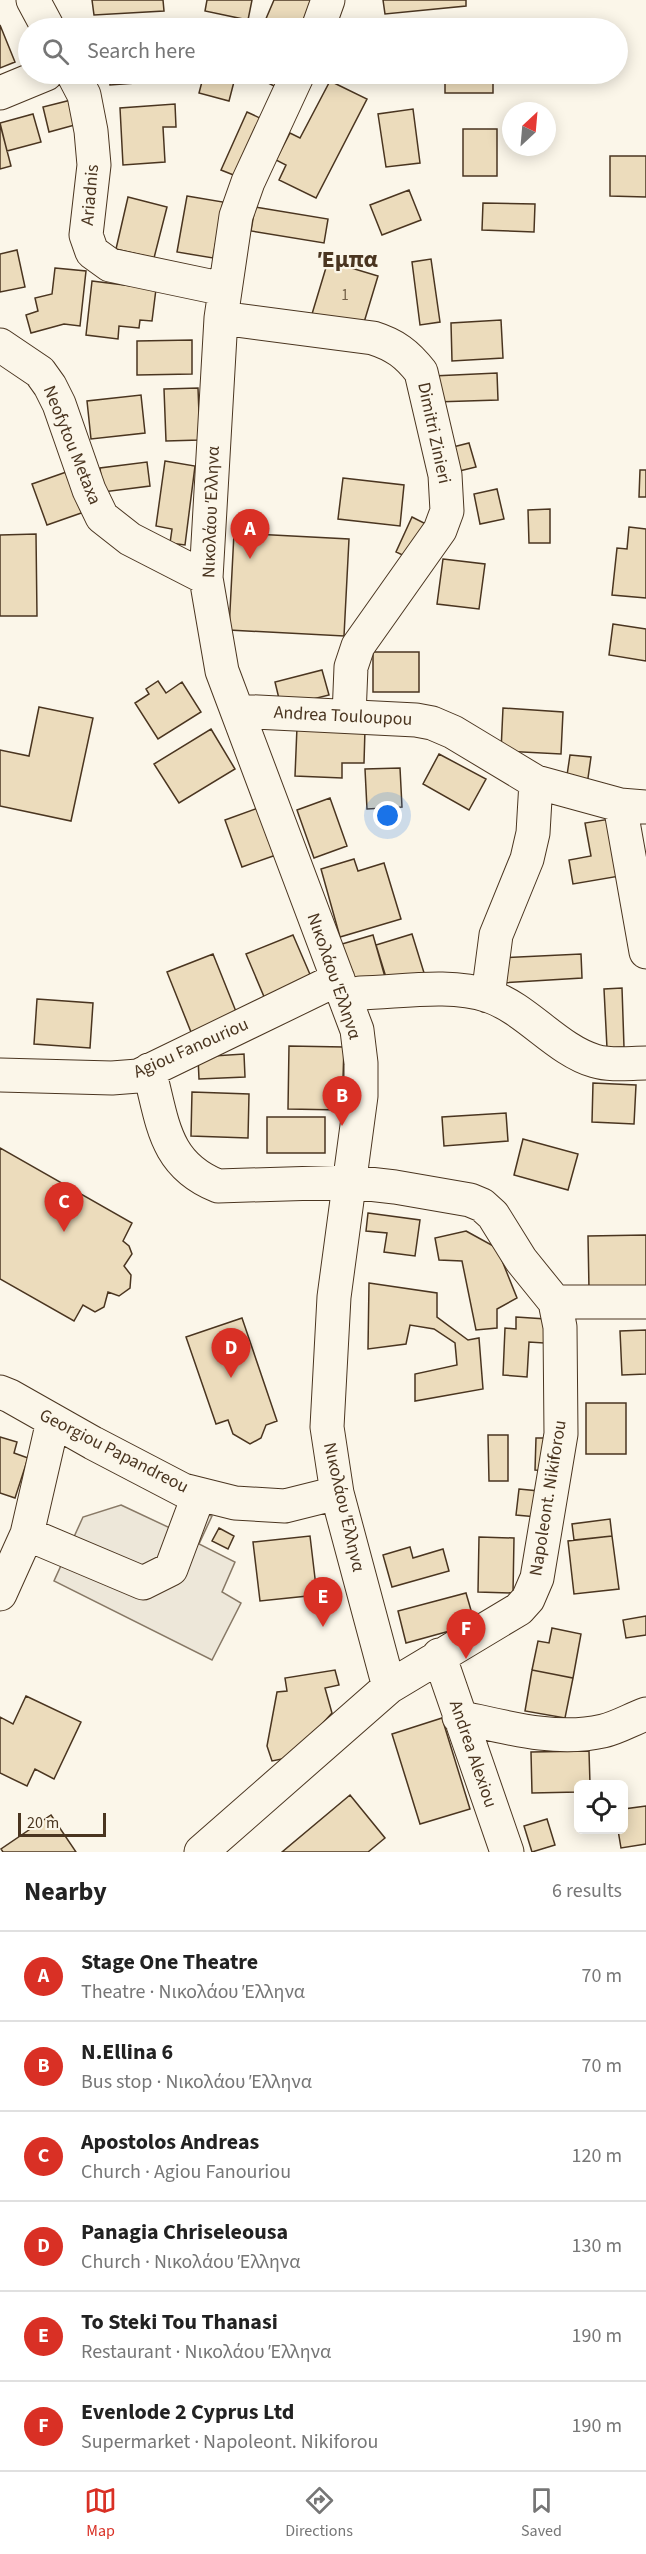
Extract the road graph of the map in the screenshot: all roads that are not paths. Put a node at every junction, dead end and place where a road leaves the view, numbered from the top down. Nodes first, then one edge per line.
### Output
1 (328, 0) edge
2 (322, 18) edge
3 (22, 84) edge
4 (78, 84) edge
5 (293, 84) edge
6 (0, 93) edge
7 (222, 304) junction
8 (0, 345) edge
9 (206, 578) junction
10 (237, 711) junction
11 (349, 716) junction
12 (536, 782) junction
13 (633, 806) edge
14 (646, 952) edge
15 (341, 989) junction
16 (488, 996) junction
17 (646, 1063) edge
18 (149, 1070) junction
19 (0, 1075) edge
20 (351, 1182) junction
21 (555, 1302) junction
22 (646, 1302) edge
23 (0, 1392) edge
24 (53, 1421) junction
25 (337, 1493) junction
26 (199, 1494) junction
27 (27, 1534) junction
28 (0, 1594) edge
29 (439, 1655) junction
30 (388, 1686) junction
31 (646, 1713) edge
32 (459, 1717) junction
33 (201, 1852) edge
34 (507, 1852) edge

1 - 2 street
3 - 6 street
4 - 7 street, Ariadnis
5 - 7 street, Νικολάου Έλληνα
7 - 9 street, Νικολάου Έλληνα
7 - 11 street, Dimitri Zinieri
8 - 9 street, Neofytou Metaxa
9 - 10 street, Νικολάου Έλληνα
10 - 11 street, Andrea Touloupou
10 - 15 street, Νικολάου Έλληνα
11 - 12 street, Andrea Touloupou
12 - 13 street, Andrea Touloupou
12 - 16 street
13 - 14 street
15 - 16 street, Agiou Fanouriou
15 - 18 street, Agiou Fanouriou
15 - 20 street, Νικολάου Έλληνα
16 - 17 street, Agiou Fanouriou
18 - 19 street, Agiou Fanouriou
18 - 20 street, Napoleont. Nikiforou
20 - 21 street, Napoleont. Nikiforou
20 - 25 street, Νικολάου Έλληνα
21 - 22 street
21 - 29 street, Napoleont. Nikiforou
23 - 24 street, Georgiou Papandreou
24 - 26 street, Georgiou Papandreou
24 - 27 street
25 - 26 street, Georgiou Papandreou
25 - 30 street, Νικολάου Έλληνα
26 - 27 street
27 - 28 street
29 - 30 street, Napoleont. Nikiforou
29 - 32 street, Andrea Alexiou
30 - 33 street
31 - 32 street
32 - 34 street, Andrea Alexiou

